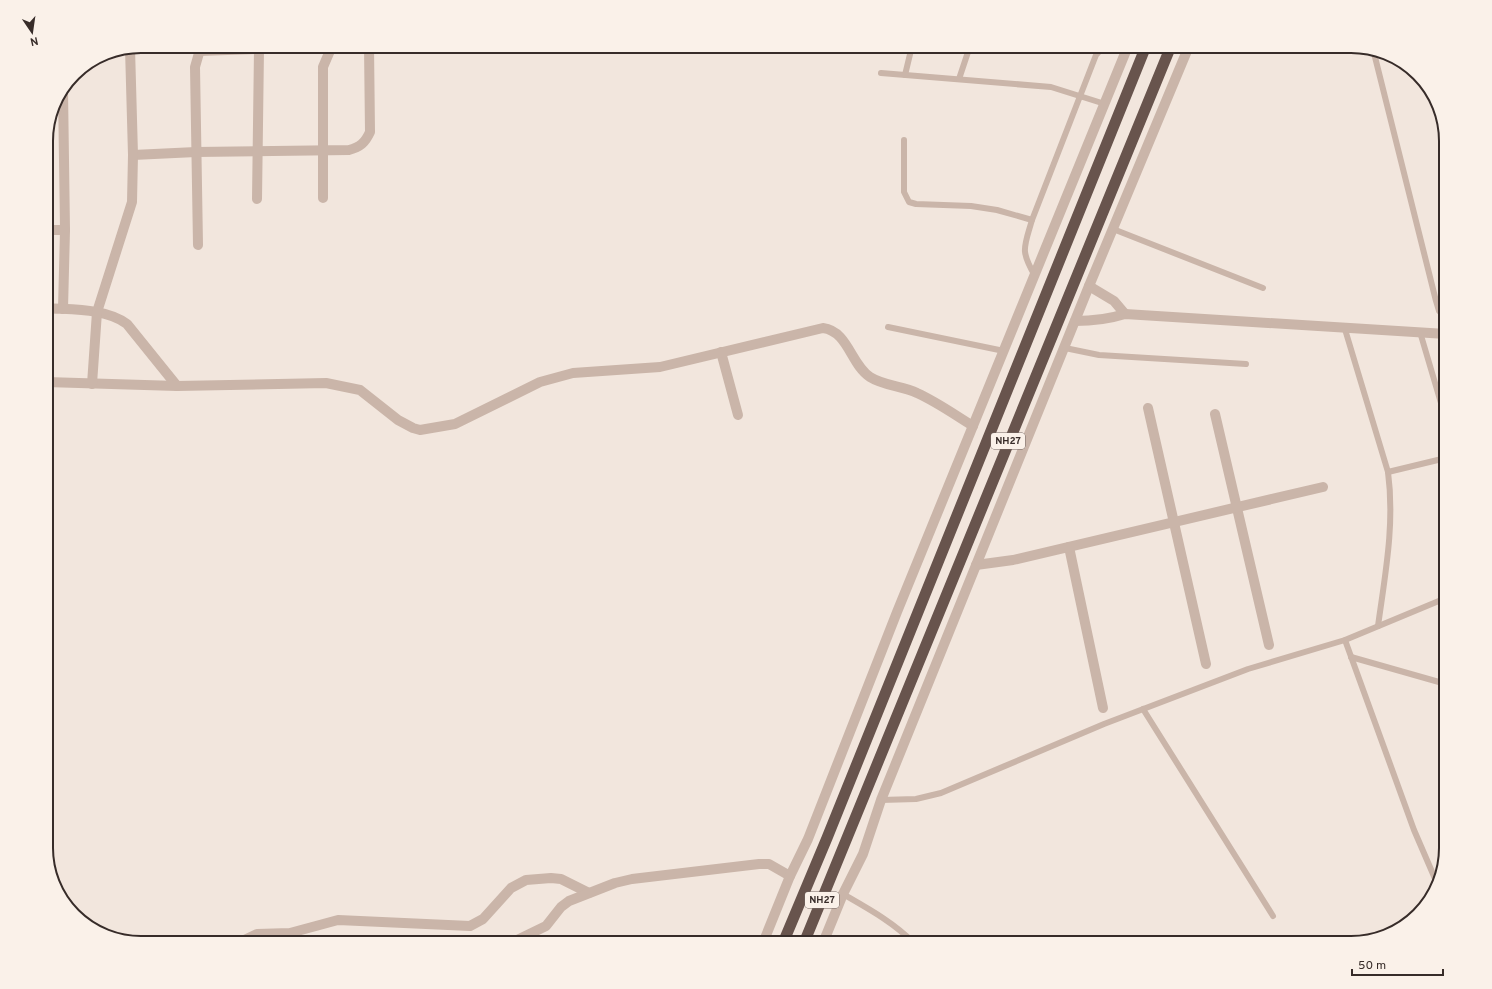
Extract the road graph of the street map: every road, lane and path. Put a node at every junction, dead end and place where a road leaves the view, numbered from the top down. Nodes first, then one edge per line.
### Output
1 (199, 53) edge
2 (259, 53) edge
3 (329, 53) edge
4 (369, 53) edge
5 (910, 53) edge
6 (968, 53) edge
7 (1097, 53) edge
8 (1126, 53) edge
9 (1143, 53) edge
10 (1168, 53) edge
11 (1186, 53) edge
12 (130, 54) edge
13 (1375, 56) edge
14 (881, 73) dead end
15 (905, 75) junction
16 (959, 80) junction
17 (1080, 96) junction
18 (63, 100) edge
19 (1105, 104) junction
20 (904, 140) dead end
21 (323, 149) junction
22 (258, 151) junction
23 (196, 152) junction
24 (133, 156) junction
25 (323, 198) dead end
26 (257, 199) dead end
27 (1032, 220) junction
28 (1113, 228) junction
29 (53, 230) edge
30 (65, 230) junction
31 (198, 245) dead end
32 (1034, 276) junction
33 (1089, 286) junction
34 (1263, 288) dead end
35 (53, 308) edge
36 (63, 309) junction
37 (1439, 311) edge
38 (97, 312) junction
39 (1125, 314) junction
40 (1076, 321) junction
41 (1344, 326) junction
42 (888, 327) dead end
43 (1420, 332) junction
44 (1439, 333) edge
45 (1065, 348) junction
46 (1004, 351) junction
47 (721, 352) junction
48 (1246, 364) dead end
49 (53, 382) edge
50 (92, 384) junction
51 (177, 386) junction
52 (1439, 396) edge
53 (1148, 408) dead end
54 (1215, 414) dead end
55 (738, 416) dead end
56 (973, 426) junction
57 (1439, 460) edge
58 (1388, 472) junction
59 (1323, 487) dead end
60 (1237, 507) junction
61 (1173, 522) junction
62 (1069, 547) junction
63 (976, 565) junction
64 (1439, 601) edge
65 (1378, 626) junction
66 (1345, 640) junction
67 (1269, 645) dead end
68 (1351, 657) junction
69 (1206, 664) dead end
70 (1439, 682) edge
71 (1102, 708) dead end
72 (1143, 709) junction
73 (881, 800) junction
74 (790, 876) junction
75 (1434, 876) edge
76 (589, 893) junction
77 (843, 894) junction
78 (1273, 916) dead end
79 (254, 936) edge
80 (525, 936) edge
81 (766, 936) edge
82 (786, 936) edge
83 (807, 936) edge
84 (826, 936) edge
85 (907, 936) edge

1 - 23 street
2 - 22 street
3 - 21 street
4 - 21 street
5 - 15 lane
6 - 16 lane
7 - 17 lane
8 - 19 street
9 - 82 highway, NH27
10 - 83 highway, NH27
11 - 28 street
12 - 24 street
13 - 37 lane
14 - 15 lane
15 - 16 lane
16 - 17 lane
17 - 19 lane
17 - 27 lane
18 - 30 street
19 - 32 street
20 - 27 lane
21 - 22 street
21 - 25 street
22 - 23 street
22 - 26 street
23 - 24 street
23 - 31 street
24 - 38 street
27 - 32 lane
28 - 33 street
28 - 34 lane
29 - 30 street
30 - 36 street
32 - 46 street
33 - 39 street
33 - 40 street
35 - 36 street
36 - 38 street
38 - 50 street
38 - 51 street
39 - 40 street
39 - 41 street
40 - 45 street
41 - 43 street
41 - 58 lane
42 - 46 lane
43 - 44 street
43 - 52 lane
45 - 48 lane
45 - 63 street
46 - 56 street
47 - 51 street
47 - 55 street
47 - 56 street
49 - 50 street
50 - 51 street
53 - 61 street
54 - 60 street
56 - 74 street
57 - 58 lane
58 - 65 lane
59 - 60 street
60 - 61 street
60 - 67 street
61 - 62 street
61 - 69 street
62 - 63 street
62 - 71 street
63 - 73 street
64 - 65 lane
65 - 66 lane
66 - 68 lane
66 - 72 lane
68 - 70 lane
68 - 75 lane
72 - 73 lane
72 - 78 lane
73 - 77 street
74 - 76 street
74 - 81 street
76 - 79 street
76 - 80 street
77 - 84 street
77 - 85 lane

